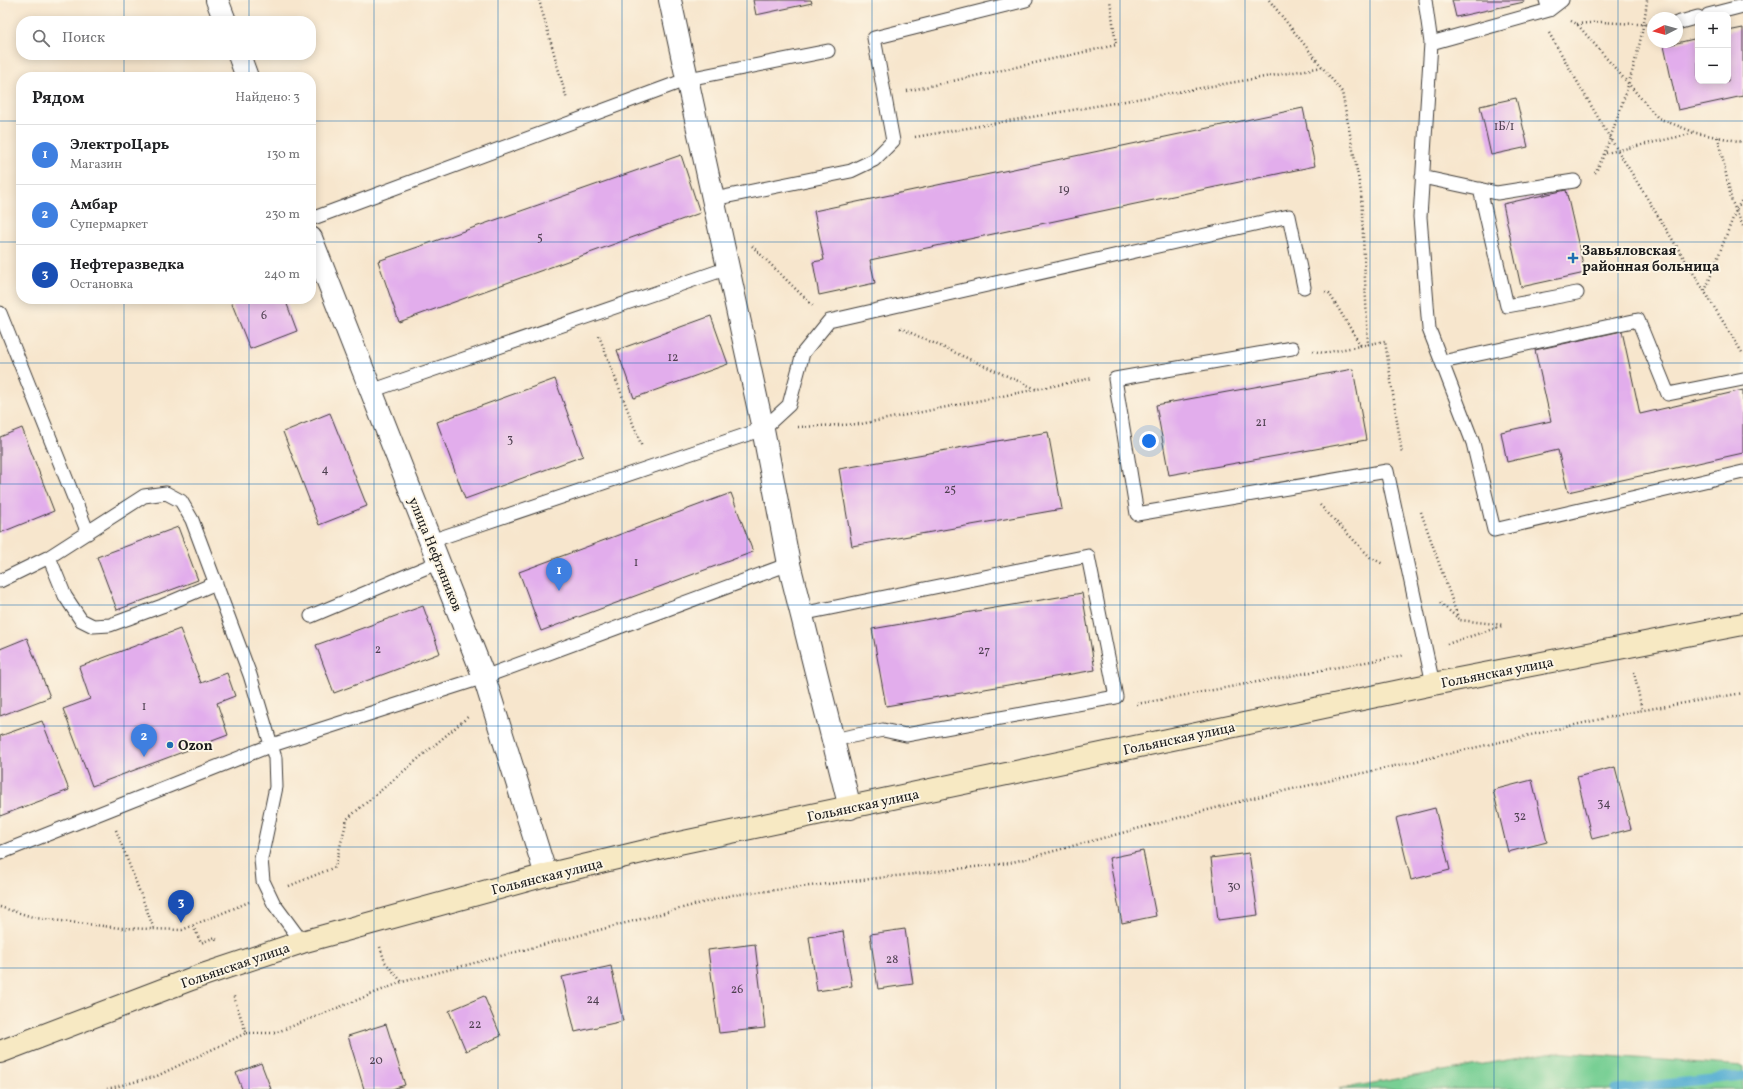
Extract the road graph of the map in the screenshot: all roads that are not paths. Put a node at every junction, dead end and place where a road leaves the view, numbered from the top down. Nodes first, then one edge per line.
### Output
1 (217, 0) edge
2 (670, 0) edge
3 (1026, 0) edge
4 (1425, 0) edge
5 (1562, 0) edge
6 (1743, 6) edge
7 (1544, 8) edge
8 (1720, 12) edge
9 (223, 16) edge
10 (1695, 18) edge
11 (1683, 21) edge
12 (1431, 43) junction
13 (828, 51) dead end
14 (241, 60) edge
15 (246, 72) edge
16 (688, 80) junction
17 (1422, 177) junction
18 (1574, 182) road end
19 (1480, 189) junction
20 (714, 199) junction
21 (316, 217) edge
22 (316, 251) edge
23 (728, 268) junction
24 (1304, 287) road end
25 (1577, 293) dead end
26 (0, 313) edge
27 (1292, 348) dead end
28 (1442, 362) junction
29 (1743, 379) edge
30 (371, 391) junction
31 (763, 429) junction
32 (1743, 472) edge
33 (88, 533) junction
34 (430, 541) junction
35 (49, 557) junction
36 (439, 562) junction
37 (789, 564) junction
38 (0, 581) edge
39 (216, 583) junction
40 (801, 614) junction
41 (311, 616) dead end
42 (1743, 624) edge
43 (484, 677) junction
44 (1433, 684) junction
45 (832, 740) junction
46 (272, 745) junction
47 (850, 808) junction
48 (0, 853) edge
49 (546, 875) junction
50 (302, 942) junction
51 (0, 1052) edge

1 - 9 street
2 - 16 street
3 - 20 lane
4 - 12 lane
5 - 7 lane
6 - 8 lane
7 - 12 lane
10 - 11 lane
12 - 17 lane
13 - 16 lane
14 - 15 street
16 - 20 street
16 - 21 lane
17 - 19 lane
17 - 28 lane
18 - 19 lane
19 - 25 lane
20 - 23 street
22 - 30 street, улица Нефтяников
23 - 30 lane
23 - 31 street
24 - 31 lane
26 - 33 lane
27 - 44 lane
28 - 29 lane
28 - 32 lane
30 - 34 street, улица Нефтяников
31 - 34 lane
31 - 37 street
33 - 35 lane
33 - 39 lane
34 - 36 street, улица Нефтяников
35 - 38 lane
35 - 39 lane
36 - 41 lane
36 - 43 street, улица Нефтяников
37 - 40 street
37 - 43 lane
39 - 46 lane
40 - 45 street
40 - 45 lane
42 - 44 main road, Гольянская улица
43 - 46 lane
43 - 49 street, улица Нефтяников
44 - 47 main road, Гольянская улица
45 - 47 street
46 - 48 lane
46 - 50 lane
47 - 49 main road, Гольянская улица
49 - 50 main road, Гольянская улица
50 - 51 main road, Гольянская улица

